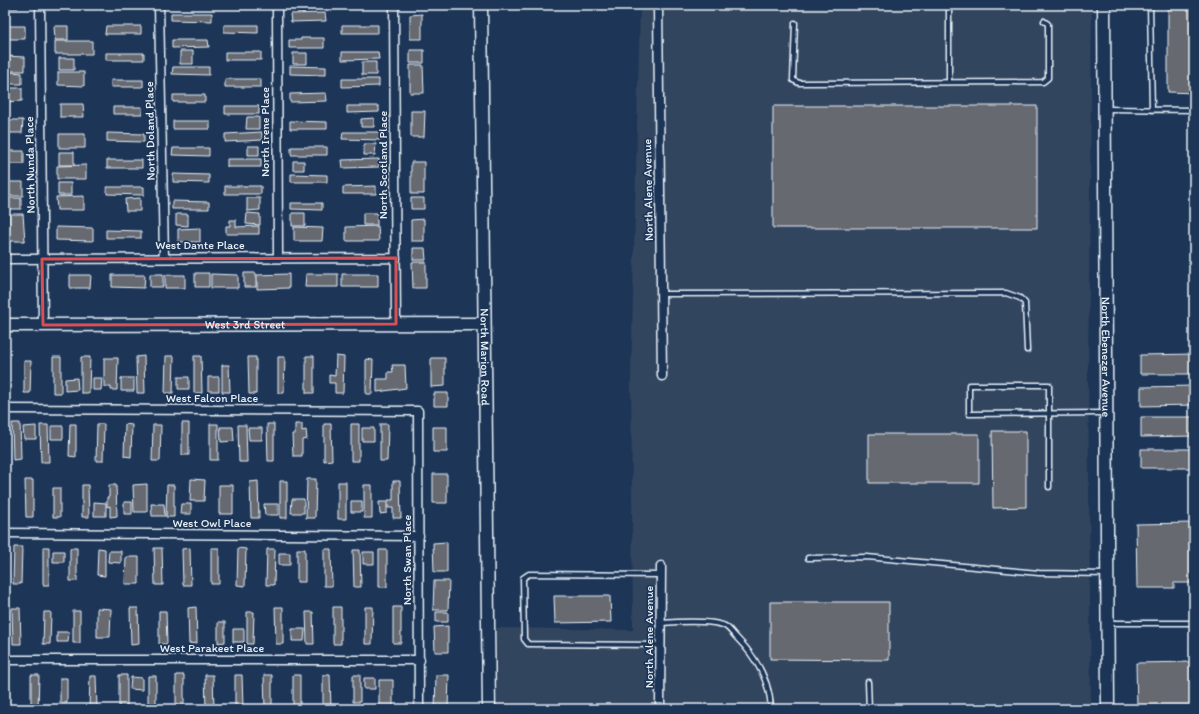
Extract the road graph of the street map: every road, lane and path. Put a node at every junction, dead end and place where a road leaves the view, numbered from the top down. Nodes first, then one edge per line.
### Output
1 (40, 5) edge
2 (159, 5) edge
3 (277, 5) edge
4 (394, 5) edge
5 (481, 5) edge
6 (658, 5) edge
7 (949, 5) edge
8 (1104, 5) edge
9 (1150, 5) edge
10 (1044, 21) dead end
11 (795, 23) dead end
12 (949, 82) junction
13 (1104, 109) junction
14 (1152, 110) junction
15 (1194, 110) edge
16 (164, 257) junction
17 (278, 258) junction
18 (396, 258) junction
19 (5, 259) edge
20 (42, 259) junction
21 (662, 294) junction
22 (396, 324) junction
23 (484, 324) junction
24 (5, 325) edge
25 (43, 325) junction
26 (1028, 350) dead end
27 (662, 376) dead end
28 (5, 409) edge
29 (418, 411) joint
30 (1049, 413) junction
31 (1106, 413) junction
32 (1049, 487) dead end
33 (5, 533) edge
34 (419, 536) junction
35 (808, 558) dead end
36 (661, 566) dead end
37 (1107, 574) junction
38 (661, 575) junction
39 (661, 623) junction
40 (1107, 623) junction
41 (1194, 623) edge
42 (660, 645) junction
43 (5, 660) edge
44 (420, 660) junction
45 (868, 682) dead end
46 (419, 709) edge
47 (489, 709) edge
48 (660, 709) edge
49 (771, 709) edge
50 (869, 709) edge
51 (1108, 709) edge

1 - 20 street, North Nunda Place
2 - 16 street, North Doland Place
3 - 17 street, North Irene Place
4 - 18 street, North Scotland Place
5 - 23 street, North Marion Road
6 - 21 street, North Alene Avenue
7 - 12 lane
8 - 13 street, North Ebenezer Avenue
9 - 14 lane
10 - 12 lane
11 - 12 lane
13 - 14 lane
13 - 31 street, North Ebenezer Avenue
14 - 15 lane
16 - 17 street, West Dante Place
16 - 20 street, West Dante Place
17 - 18 street, West Dante Place
18 - 22 street, North Scotland Place
19 - 20 street, West Dante Place
20 - 25 street, North Nunda Place
21 - 26 lane
21 - 27 street, North Alene Avenue
22 - 23 street, West 3rd Street
22 - 25 street, West 3rd Street
23 - 47 street, North Marion Road
24 - 25 street, West 3rd Street
28 - 29 street, West Falcon Place
29 - 34 street, North Swan Place
30 - 30 lane
30 - 31 lane
30 - 32 lane
31 - 37 street, North Ebenezer Avenue
33 - 34 street, West Owl Place
34 - 44 street, North Swan Place
35 - 37 lane
36 - 38 street, North Alene Avenue
37 - 40 street, North Ebenezer Avenue
38 - 39 street, North Alene Avenue
38 - 42 lane
39 - 42 street, North Alene Avenue
39 - 49 lane
40 - 41 lane
40 - 51 street, North Ebenezer Avenue
42 - 48 street, North Alene Avenue
43 - 44 street, West Parakeet Place
44 - 46 street, North Swan Place
45 - 50 lane

